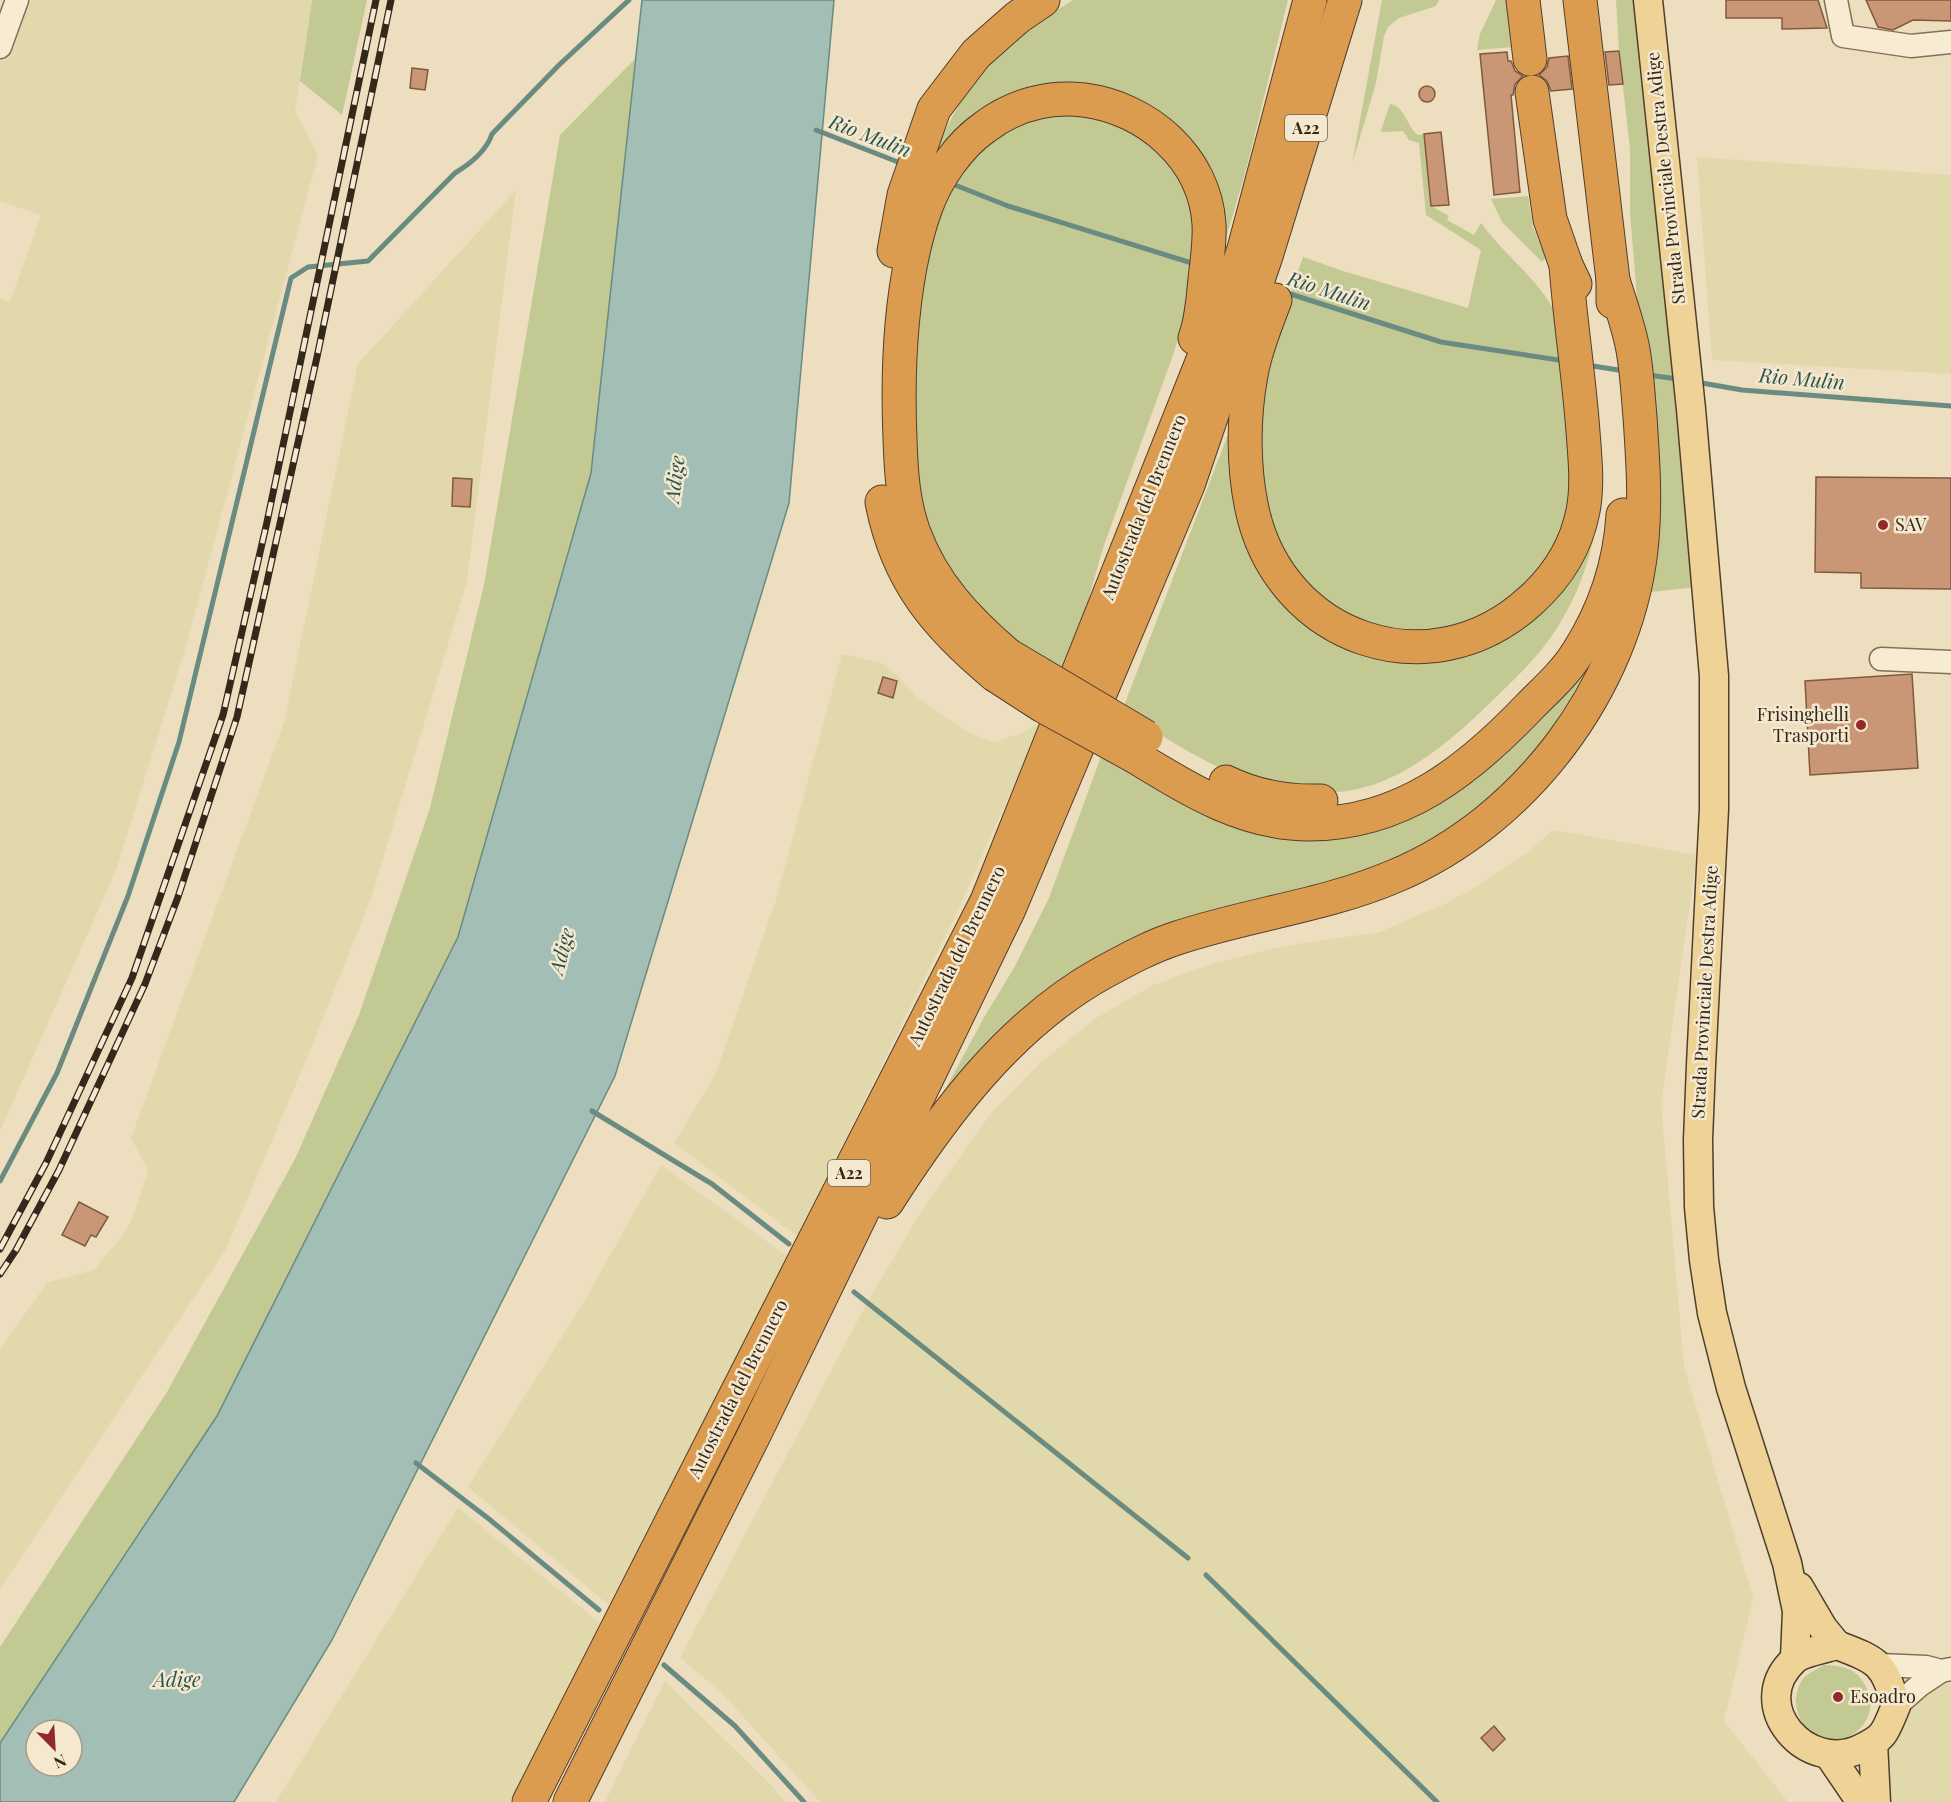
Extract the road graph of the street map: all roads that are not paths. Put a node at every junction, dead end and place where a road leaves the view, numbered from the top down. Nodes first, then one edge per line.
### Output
1 (17, 0) edge
2 (1043, 0) edge
3 (1310, 0) edge
4 (1345, 0) edge
5 (1353, 0) edge
6 (1523, 0) edge
7 (1580, 0) edge
8 (1648, 0) edge
9 (1836, 0) edge
10 (1951, 42) edge
11 (0, 47) edge
12 (1530, 59) dead end
13 (1532, 92) dead end
14 (916, 199) junction
15 (1266, 256) junction
16 (1237, 305) junction
17 (1609, 398) junction
18 (1881, 659) dead end
19 (1951, 662) edge
20 (809, 1322) junction
21 (1787, 1563) junction
22 (1837, 1645) junction
23 (1795, 1658) junction
24 (1880, 1665) junction
25 (1946, 1670) edge
26 (1896, 1706) junction
27 (1873, 1743) junction
28 (1829, 1755) junction
29 (529, 1802) edge
30 (570, 1802) edge
31 (1861, 1802) edge
32 (1876, 1802) edge

1 - 11 street
2 - 14 highway
3 - 15 highway, Autostrada del Brennero / A22
4 - 15 highway, Autostrada del Brennero / A22
5 - 15 highway
6 - 12 highway
7 - 17 highway
8 - 21 main road, Strada Provinciale Destra Adige
9 - 10 street
13 - 17 highway
14 - 16 highway
14 - 17 highway, bridge
15 - 16 highway, Autostrada del Brennero / A22
15 - 16 highway
16 - 17 highway
16 - 20 highway, Autostrada del Brennero / A22
16 - 29 highway, Autostrada del Brennero / A22
17 - 20 highway
18 - 19 street
20 - 30 highway, Autostrada del Brennero / A22
21 - 22 main road, Strada Provinciale Destra Adige
21 - 23 main road, Strada Provinciale Destra Adige
22 - 23 main road
22 - 24 main road, Strada Provinciale Destra Adige
23 - 28 main road
24 - 25 street
24 - 26 main road
25 - 26 street
26 - 27 main road
27 - 28 main road
27 - 32 main road
28 - 31 main road

